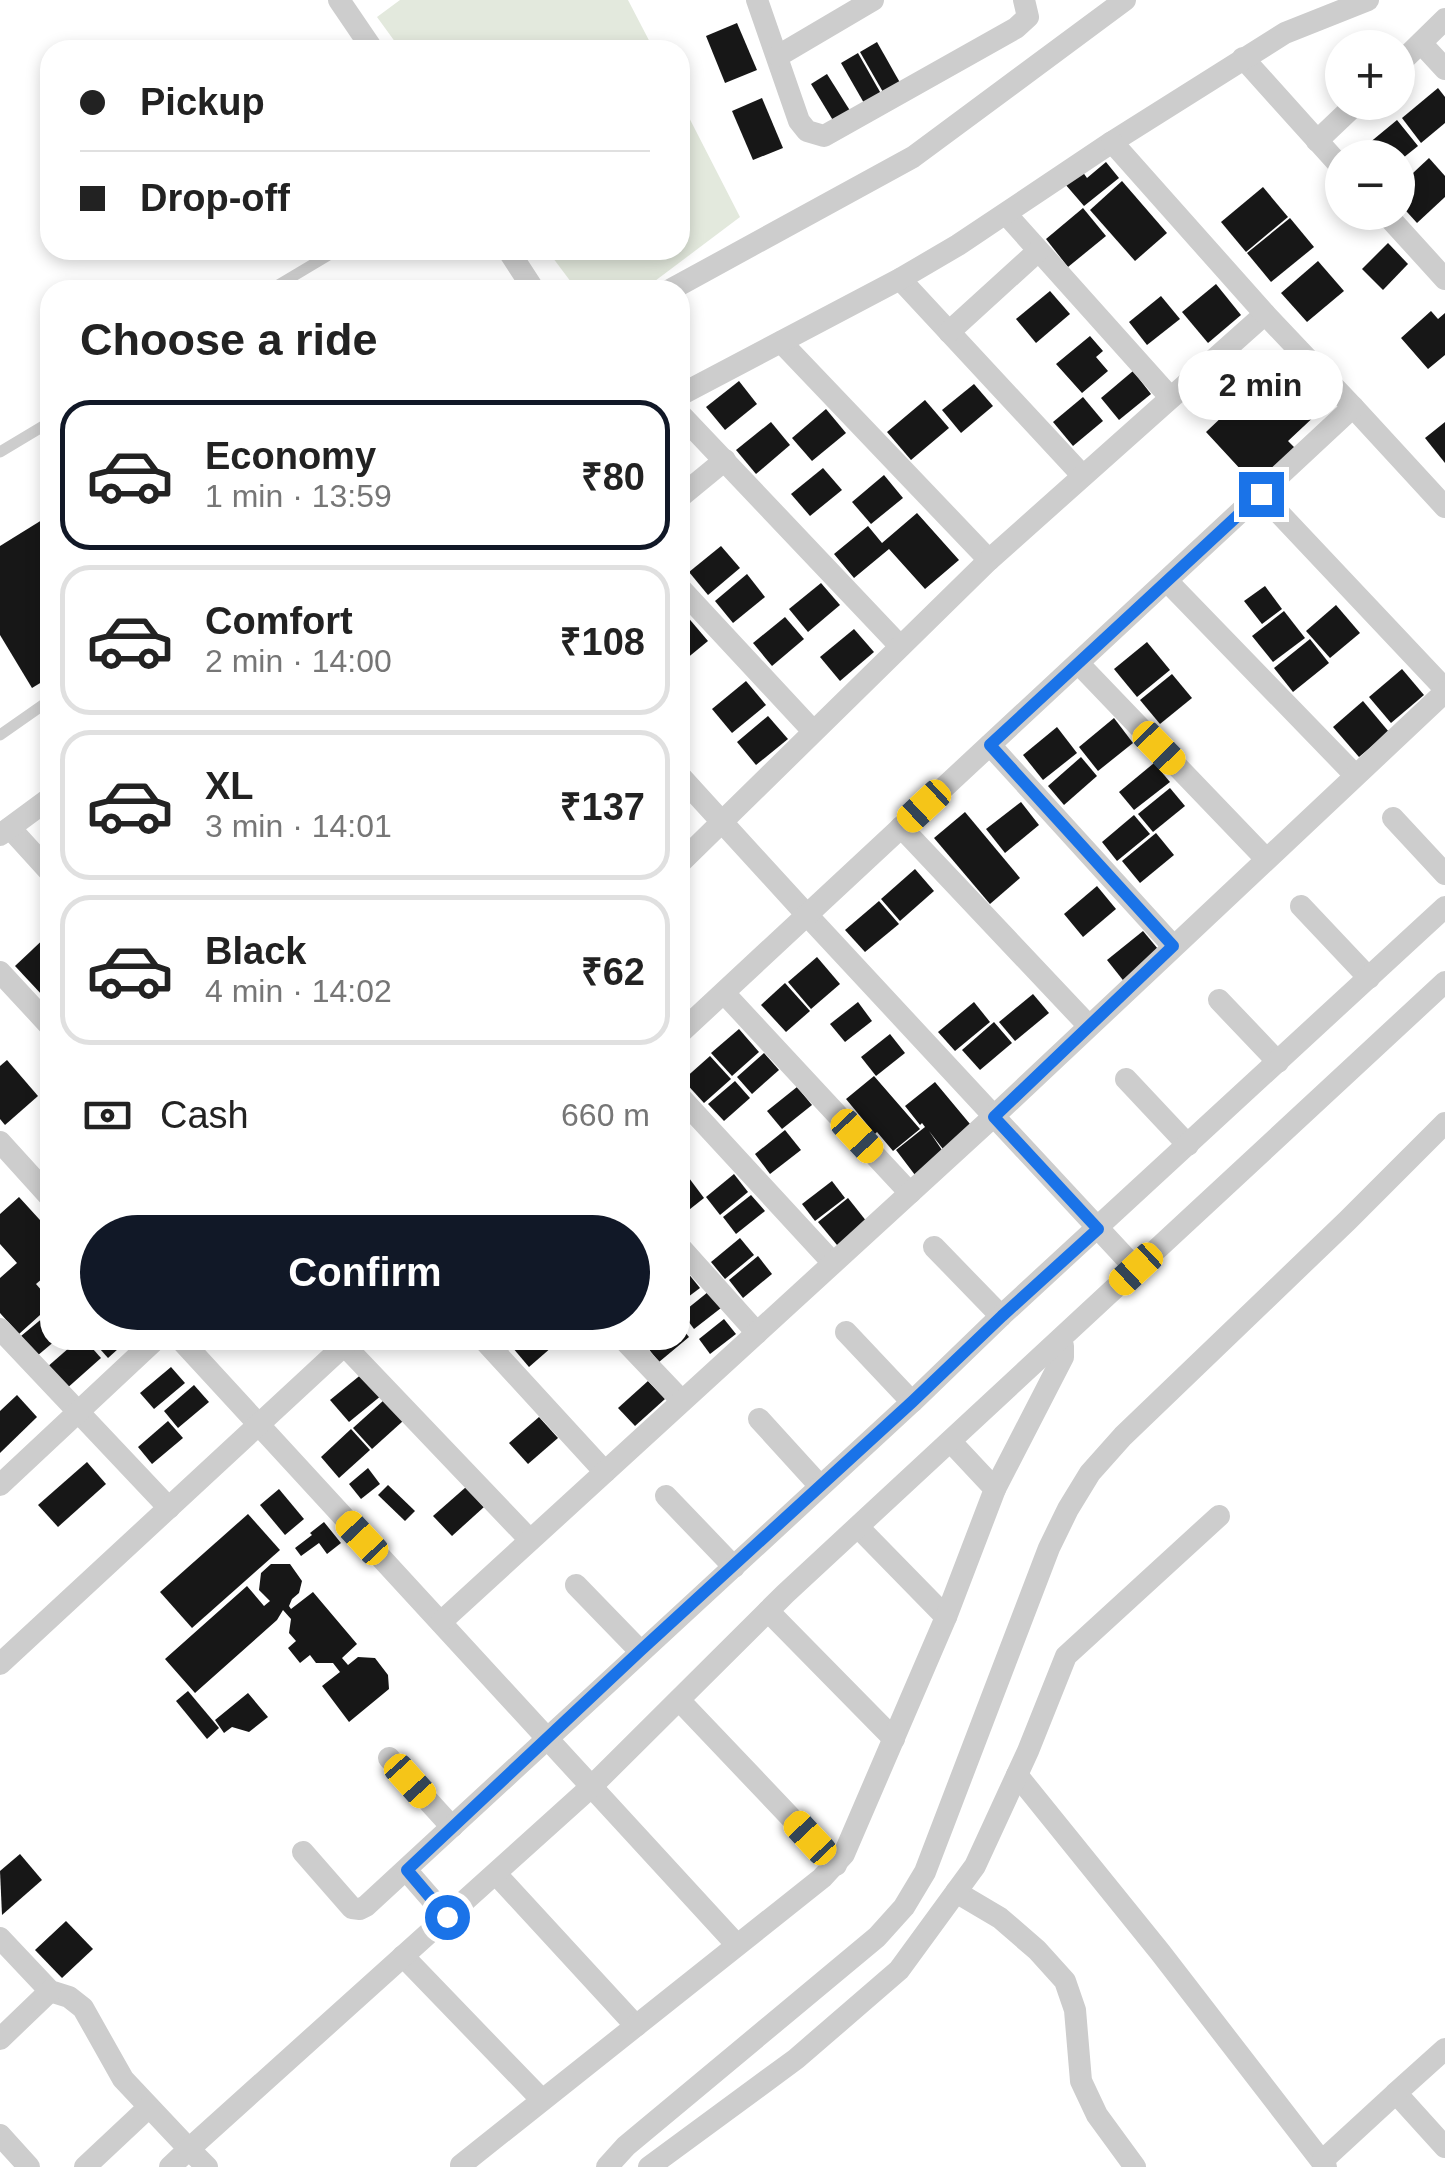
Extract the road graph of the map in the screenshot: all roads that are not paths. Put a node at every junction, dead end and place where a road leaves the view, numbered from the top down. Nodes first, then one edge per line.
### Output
1 (370, 0) edge
2 (757, 0) edge
3 (872, 0) edge
4 (1024, 0) edge
5 (1125, 0) edge
6 (1368, 0) edge
7 (344, 7) edge
8 (1445, 19) edge
9 (366, 40) edge
10 (1421, 43) junction
11 (1415, 49) edge
12 (778, 56) junction
13 (1243, 58) junction
14 (1445, 69) edge
15 (1339, 120) edge
16 (1318, 140) junction
17 (1112, 142) junction
18 (1325, 148) edge
19 (1006, 214) junction
20 (1400, 230) edge
21 (1038, 251) junction
22 (320, 260) edge
23 (900, 279) junction
24 (1445, 279) edge
25 (286, 280) edge
26 (688, 280) edge
27 (1265, 314) junction
28 (949, 332) junction
29 (781, 342) junction
30 (690, 390) edge
31 (1170, 398) junction
32 (1353, 407) junction
33 (690, 424) edge
34 (40, 428) edge
35 (0, 452) edge
36 (725, 460) junction
37 (1082, 475) junction
38 (690, 490) edge
39 (1261, 494) junction
40 (1445, 507) edge
41 (990, 560) junction
42 (1167, 580) junction
43 (690, 599) edge
44 (900, 646) junction
45 (1079, 664) junction
46 (1445, 690) edge
47 (40, 707) edge
48 (813, 732) junction
49 (0, 735) edge
50 (990, 745) junction
51 (1355, 775) junction
52 (690, 787) edge
53 (40, 805) edge
54 (1393, 818) dead end
55 (723, 822) junction
56 (902, 827) junction
57 (5, 831) edge
58 (690, 854) edge
59 (1266, 859) junction
60 (40, 863) edge
61 (1445, 874) edge
62 (1301, 906) dead end
63 (1445, 907) edge
64 (807, 916) junction
65 (1173, 946) junction
66 (0, 972) edge
67 (1368, 978) junction
68 (1445, 982) edge
69 (724, 992) junction
70 (1219, 1000) dead end
71 (40, 1015) edge
72 (690, 1024) edge
73 (1088, 1026) junction
74 (1278, 1062) junction
75 (1126, 1079) dead end
76 (690, 1108) edge
77 (994, 1117) junction
78 (1445, 1123) edge
79 (0, 1142) edge
80 (1188, 1145) junction
81 (40, 1186) edge
82 (910, 1193) junction
83 (1098, 1229) junction
84 (934, 1247) dead end
85 (690, 1258) edge
86 (833, 1263) junction
87 (1136, 1269) junction
88 (1002, 1316) junction
89 (0, 1329) edge
90 (846, 1332) dead end
91 (757, 1333) junction
92 (1060, 1340) junction
93 (143, 1350) edge
94 (189, 1350) edge
95 (338, 1350) edge
96 (354, 1350) edge
97 (493, 1350) edge
98 (634, 1350) edge
99 (682, 1401) junction
100 (912, 1402) junction
101 (77, 1411) junction
102 (759, 1419) dead end
103 (258, 1425) junction
104 (951, 1442) junction
105 (605, 1472) junction
106 (0, 1486) edge
107 (820, 1486) junction
108 (995, 1488) junction
109 (666, 1496) dead end
110 (169, 1508) junction
111 (1219, 1516) dead end
112 (858, 1527) junction
113 (530, 1540) junction
114 (734, 1567) junction
115 (576, 1585) dead end
116 (768, 1611) junction
117 (946, 1618) junction
118 (440, 1622) junction
119 (640, 1651) junction
120 (0, 1664) edge
121 (679, 1700) junction
122 (547, 1739) junction
123 (894, 1739) junction
124 (389, 1758) dead end
125 (1017, 1775) junction
126 (592, 1787) junction
127 (452, 1827) junction
128 (303, 1852) dead end
129 (836, 1866) junction
130 (407, 1870) junction
131 (496, 1874) junction
132 (956, 1892) junction
133 (447, 1917) junction
134 (0, 1938) edge
135 (737, 1946) junction
136 (403, 1956) junction
137 (50, 1991) junction
138 (636, 2026) junction
139 (0, 2039) edge
140 (1445, 2049) edge
141 (1396, 2094) junction
142 (542, 2100) junction
143 (148, 2107) junction
144 (0, 2135) edge
145 (196, 2143) junction
146 (1445, 2146) edge
147 (1324, 2164) edge
148 (461, 2165) edge
149 (29, 2167) edge
150 (85, 2167) edge
151 (170, 2167) edge
152 (206, 2167) edge
153 (608, 2167) edge
154 (650, 2167) edge
155 (1134, 2167) edge

1 - 7 street
2 - 12 street
3 - 12 street
4 - 12 street
5 - 26 street
6 - 13 street
7 - 9 street
8 - 10 street
10 - 11 street
10 - 14 street
13 - 16 street
13 - 17 street
15 - 16 street
16 - 18 street
17 - 19 street
17 - 27 street
19 - 21 street
19 - 23 street
20 - 24 street
21 - 28 street
21 - 31 street
22 - 25 lane
23 - 28 street
23 - 29 street
27 - 31 street
27 - 32 street
28 - 37 street
29 - 30 street
29 - 41 street
31 - 37 street
32 - 39 street
32 - 40 street
33 - 36 street
34 - 35 lane
36 - 38 street
36 - 44 street
37 - 41 street
39 - 42 street
39 - 46 street
41 - 44 street
42 - 45 street
42 - 51 street
43 - 48 street
44 - 48 street
45 - 50 street
45 - 59 street
46 - 51 street
47 - 49 lane
48 - 55 street
50 - 56 street
50 - 65 street
51 - 59 street
52 - 55 street
53 - 57 street
54 - 61 street
55 - 58 street
55 - 64 street
56 - 64 street
56 - 73 street
57 - 60 street
59 - 65 street
62 - 67 street
63 - 67 street
64 - 69 street
64 - 77 street
65 - 73 street
66 - 71 street
67 - 74 street
68 - 87 street
69 - 72 street
69 - 82 street
70 - 74 street
73 - 77 street
74 - 80 street
75 - 80 street
76 - 86 street
77 - 82 street
77 - 83 street
78 - 153 street
79 - 81 street
80 - 83 street
82 - 86 street
83 - 87 street
83 - 88 street
84 - 88 street
85 - 91 street
86 - 91 street
87 - 92 street
88 - 100 street
89 - 101 street
90 - 100 street
91 - 99 street
92 - 104 street
92 - 108 street
93 - 101 street
94 - 103 street
95 - 103 street
96 - 113 street
97 - 105 street
98 - 99 street
99 - 105 street
100 - 107 street
101 - 106 street
101 - 110 street
102 - 107 street
103 - 110 street
103 - 118 street
104 - 108 street
104 - 112 street
105 - 113 street
107 - 114 street
108 - 117 street
109 - 114 street
110 - 120 street
111 - 125 street
112 - 116 street
112 - 117 street
113 - 118 street
114 - 119 street
115 - 119 street
116 - 121 street
116 - 123 street
117 - 123 street
118 - 122 street
119 - 122 street
121 - 126 street
121 - 129 street
122 - 126 street
122 - 127 street
123 - 129 street
124 - 127 street
125 - 132 street
125 - 147 street
126 - 131 street
126 - 135 street
127 - 130 street
128 - 130 street
129 - 135 street
130 - 133 street
131 - 133 street
131 - 138 street
132 - 154 street
132 - 155 street
133 - 136 street
134 - 137 street
135 - 138 street
136 - 142 street
136 - 145 street
137 - 139 street
137 - 143 street
138 - 142 street
140 - 141 street
141 - 146 street
141 - 147 street
142 - 148 street
143 - 145 street
143 - 150 street
144 - 149 street
145 - 151 street
145 - 152 street

